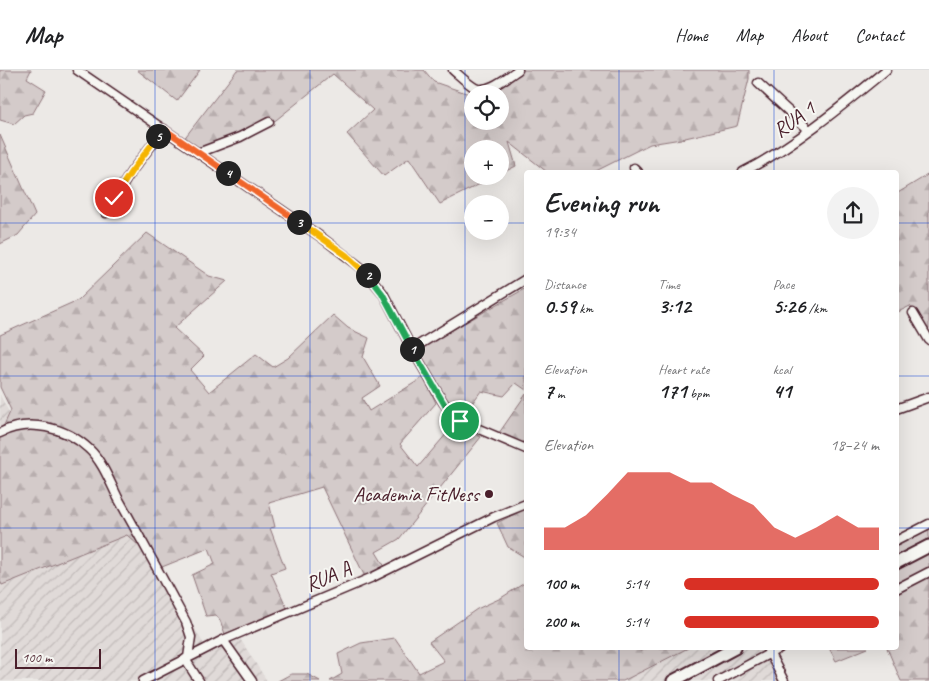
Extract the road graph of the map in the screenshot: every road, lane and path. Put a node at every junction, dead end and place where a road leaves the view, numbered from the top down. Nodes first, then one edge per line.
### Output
1 (77, 70) edge
2 (453, 70) edge
3 (518, 70) edge
4 (886, 70) edge
5 (758, 84) dead end
6 (269, 122) dead end
7 (164, 129) junction
8 (809, 130) junction
9 (198, 153) junction
10 (747, 170) edge
11 (106, 213) dead end
12 (524, 280) edge
13 (913, 312) dead end
14 (929, 340) edge
15 (412, 349) junction
16 (929, 397) edge
17 (899, 408) edge
18 (0, 434) edge
19 (524, 448) edge
20 (524, 505) edge
21 (929, 524) edge
22 (899, 539) edge
23 (929, 546) edge
24 (899, 561) edge
25 (929, 572) edge
26 (899, 587) edge
27 (223, 640) junction
28 (731, 650) edge
29 (768, 650) edge
30 (186, 658) junction
31 (676, 680) edge
32 (143, 681) edge
33 (199, 681) edge
34 (252, 681) edge
35 (718, 681) edge
36 (784, 681) edge

1 - 7 street
2 - 3 street
4 - 8 street, RUA 1
5 - 8 street
6 - 9 street
7 - 9 street
7 - 11 street
8 - 10 street, RUA 1
9 - 15 street
12 - 15 street
13 - 14 street
15 - 19 street
16 - 17 street
18 - 30 street
20 - 27 street, RUA A
21 - 22 street
23 - 24 highway
25 - 26 street
27 - 30 street, RUA A
27 - 34 street
28 - 31 highway
29 - 35 street
29 - 36 street
30 - 32 street, RUA A
30 - 33 street

